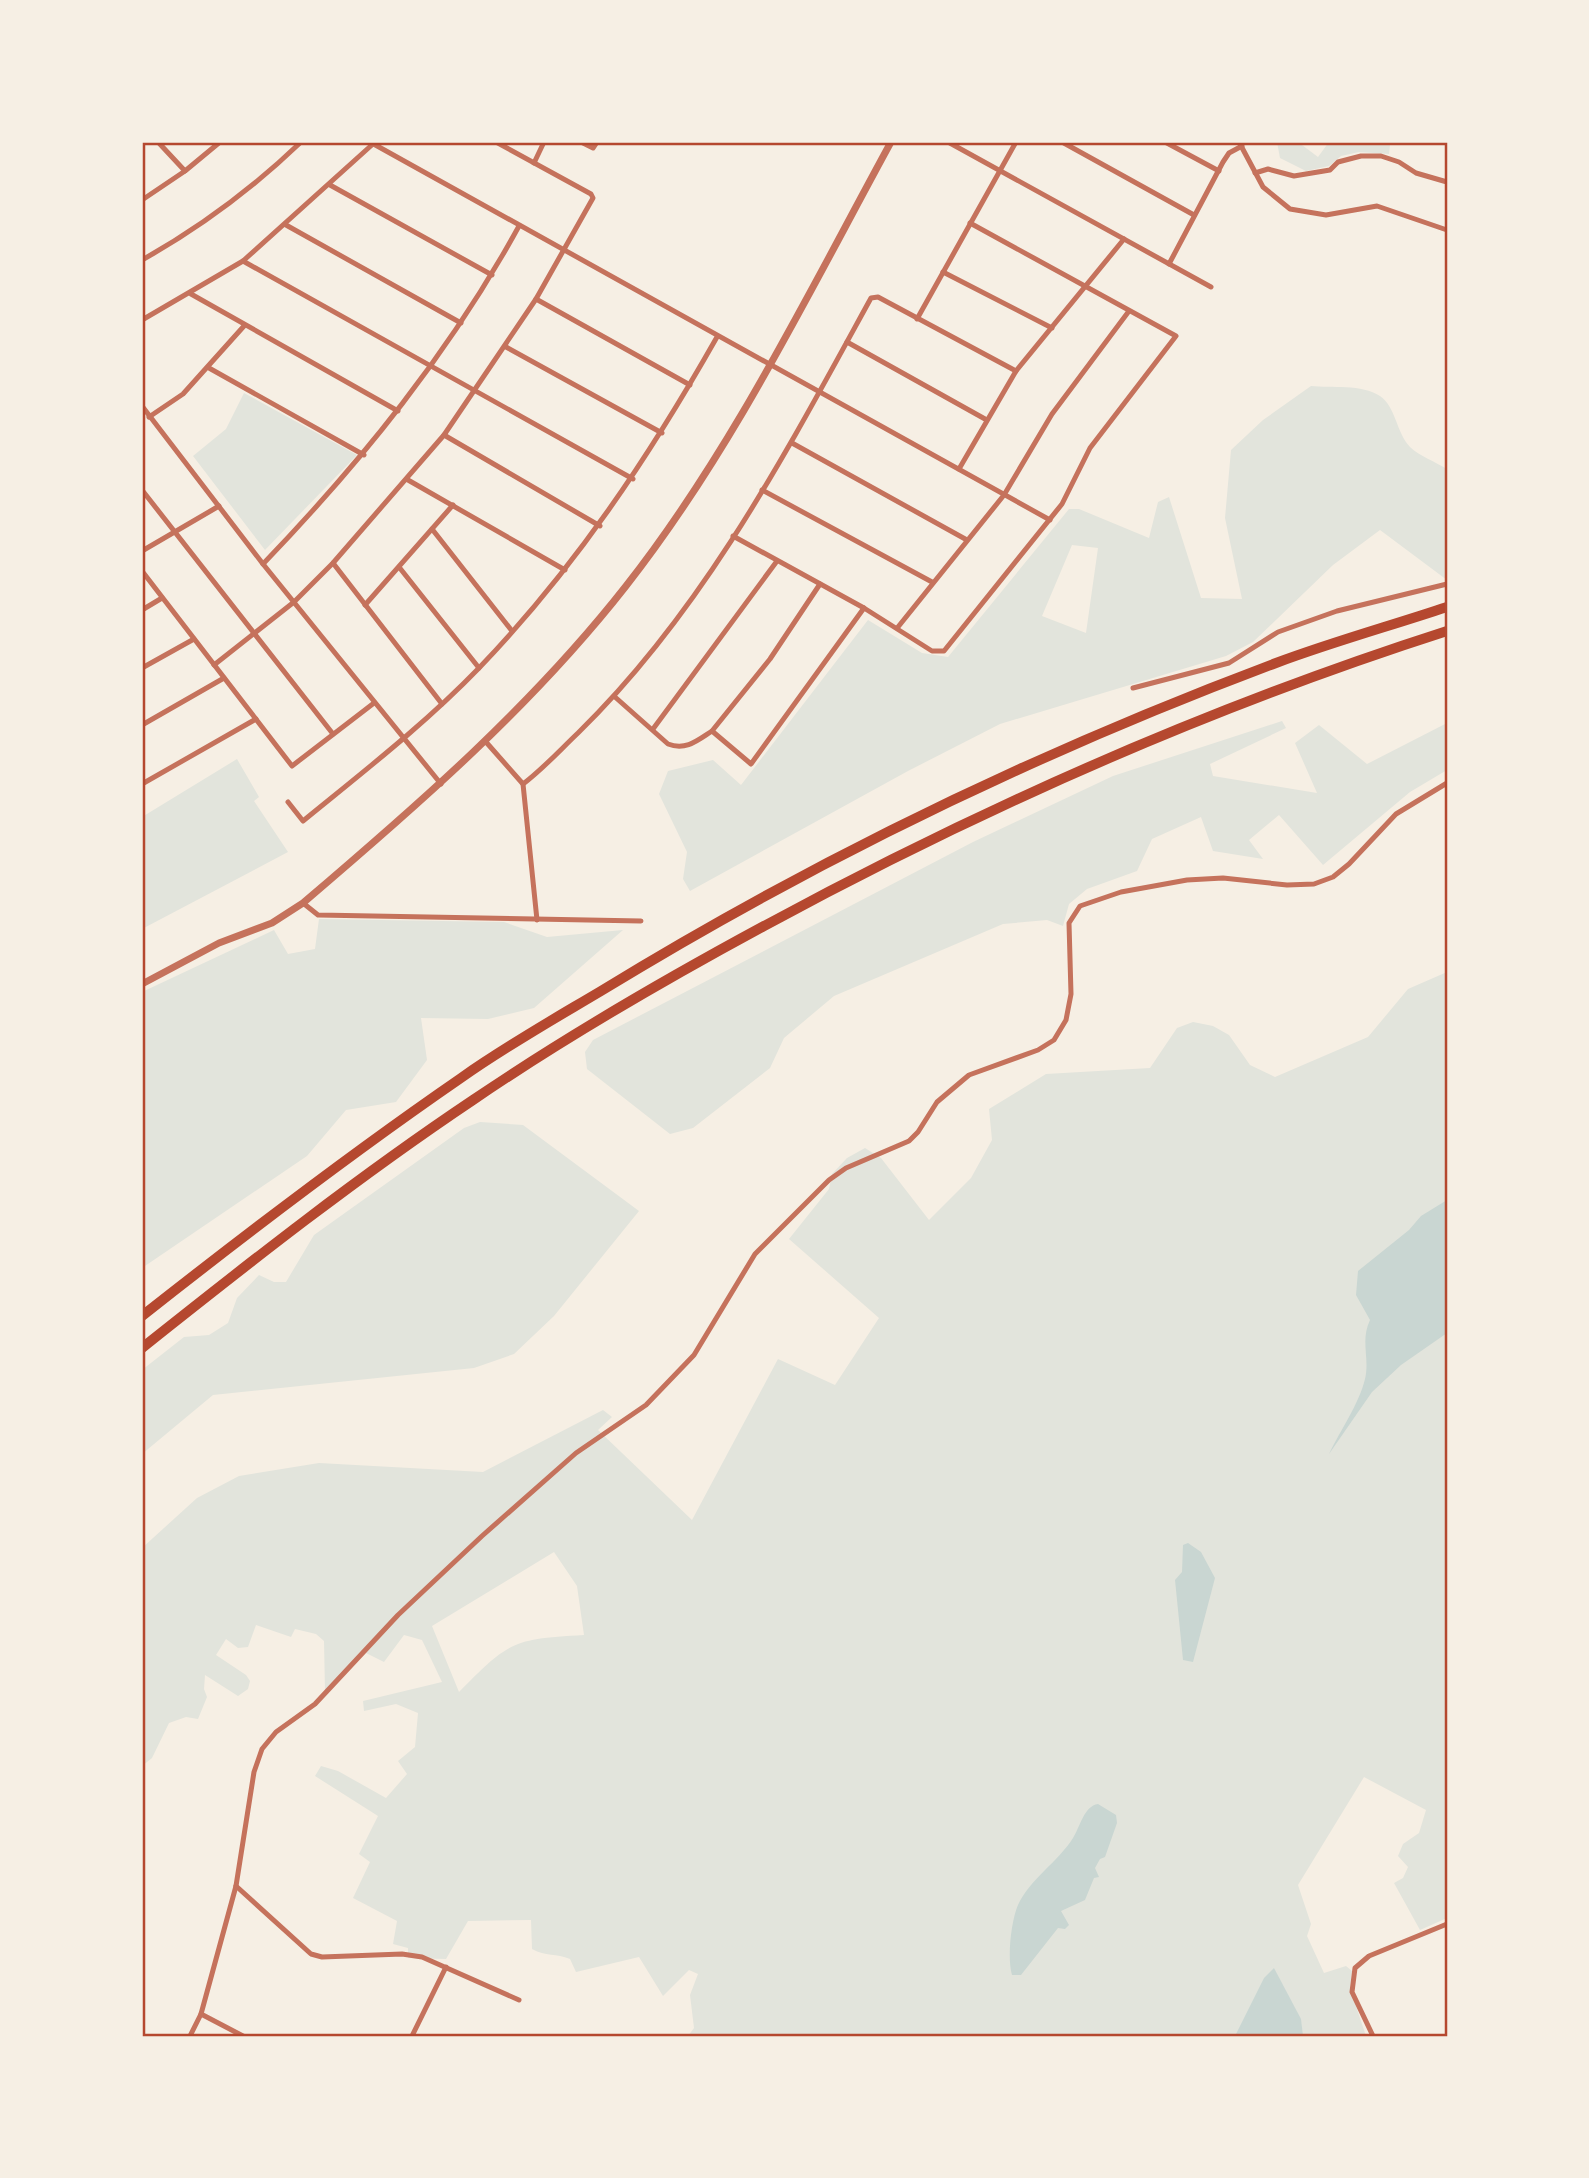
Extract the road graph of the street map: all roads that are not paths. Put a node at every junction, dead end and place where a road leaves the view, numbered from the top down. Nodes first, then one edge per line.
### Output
1 (158, 142) edge
2 (220, 142) edge
3 (300, 142) edge
4 (496, 142) edge
5 (544, 142) edge
6 (581, 142) edge
7 (597, 142) edge
8 (891, 142) edge
9 (948, 142) edge
10 (1016, 142) edge
11 (1062, 142) edge
12 (1166, 142) edge
13 (373, 143) edge
14 (957, 144) edge
15 (1071, 144) edge
16 (1240, 144) edge
17 (534, 163) junction
18 (1000, 170) junction
19 (185, 171) junction
20 (1219, 171) junction
21 (1255, 173) junction
22 (1447, 182) edge
23 (330, 185) junction
24 (142, 200) edge
25 (1194, 215) junction
26 (970, 223) junction
27 (286, 225) junction
28 (519, 226) junction
29 (1447, 230) edge
30 (1124, 239) junction
31 (563, 250) junction
32 (142, 260) edge
33 (243, 261) junction
34 (1169, 264) junction
35 (943, 272) junction
36 (492, 275) junction
37 (1085, 284) junction
38 (1211, 287) dead end
39 (191, 294) junction
40 (536, 299) junction
41 (1129, 311) junction
42 (917, 319) junction
43 (142, 320) edge
44 (461, 323) junction
45 (244, 326) junction
46 (1052, 328) junction
47 (717, 337) junction
48 (847, 342) junction
49 (506, 347) junction
50 (768, 365) junction
51 (430, 366) junction
52 (209, 368) junction
53 (1016, 371) junction
54 (690, 385) junction
55 (476, 392) junction
56 (819, 393) junction
57 (142, 406) edge
58 (398, 411) junction
59 (149, 417) junction
60 (985, 419) junction
61 (662, 433) junction
62 (444, 435) junction
63 (792, 443) junction
64 (364, 455) junction
65 (959, 469) junction
66 (633, 479) junction
67 (408, 480) junction
68 (142, 490) edge
69 (762, 490) junction
70 (1004, 495) junction
71 (453, 505) junction
72 (219, 506) junction
73 (1050, 520) junction
74 (600, 526) junction
75 (432, 529) junction
76 (174, 534) junction
77 (733, 536) junction
78 (967, 540) junction
79 (142, 551) edge
80 (777, 561) junction
81 (333, 563) junction
82 (263, 564) junction
83 (399, 567) junction
84 (565, 570) junction
85 (142, 571) edge
86 (932, 582) junction
87 (820, 584) junction
88 (1447, 584) edge
89 (162, 598) junction
90 (294, 602) junction
91 (365, 605) junction
92 (1447, 607) edge
93 (864, 608) junction
94 (142, 610) edge
95 (898, 627) junction
96 (512, 631) junction
97 (1447, 631) edge
98 (254, 633) junction
99 (194, 639) junction
100 (214, 665) junction
101 (142, 668) edge
102 (479, 668) junction
103 (224, 678) junction
104 (1133, 688) dead end
105 (615, 697) junction
106 (374, 703) junction
107 (442, 704) junction
108 (256, 719) junction
109 (142, 725) edge
110 (653, 729) junction
111 (712, 731) junction
112 (333, 734) junction
113 (403, 740) junction
114 (486, 742) junction
115 (1447, 783) edge
116 (142, 784) edge
117 (441, 784) junction
118 (523, 784) junction
119 (288, 802) dead end
120 (303, 903) junction
121 (537, 920) junction
122 (641, 921) dead end
123 (142, 984) edge
124 (142, 1316) edge
125 (142, 1348) edge
126 (236, 1886) junction
127 (1447, 1924) edge
128 (446, 1967) junction
129 (519, 2000) dead end
130 (201, 2014) junction
131 (190, 2036) edge
132 (243, 2036) edge
133 (412, 2036) edge
134 (1373, 2036) edge

1 - 19 street
2 - 19 street
3 - 32 street
4 - 17 street
5 - 17 street
6 - 7 street
8 - 50 street
9 - 14 street
10 - 18 street
11 - 15 street
12 - 20 street
13 - 23 street
13 - 28 street
14 - 18 street
15 - 25 street
16 - 20 street
16 - 21 street
17 - 31 street
18 - 26 street
18 - 30 street
19 - 24 street
20 - 25 street
21 - 22 street
21 - 29 street
23 - 27 street
23 - 36 street
25 - 34 street
26 - 35 street
26 - 37 street
27 - 33 street
27 - 44 street
28 - 31 street
28 - 36 street
30 - 34 street
30 - 37 street
31 - 40 street
31 - 47 street
33 - 39 street
33 - 51 street
34 - 38 street
35 - 42 street
35 - 46 street
36 - 44 street
37 - 41 street
37 - 46 street
39 - 43 street
39 - 45 street
40 - 49 street
40 - 54 street
41 - 70 street
41 - 73 street
42 - 48 street
42 - 53 street
44 - 51 street
45 - 52 street
45 - 58 street
46 - 53 street
47 - 50 street
47 - 54 street
48 - 56 street
48 - 60 street
49 - 55 street
49 - 61 street
50 - 56 street
50 - 114 street
51 - 55 street
51 - 58 street
52 - 59 street
52 - 64 street
53 - 60 street
54 - 61 street
55 - 62 street
55 - 66 street
56 - 63 street
56 - 65 street
57 - 59 street
58 - 64 street
59 - 72 street
60 - 65 street
61 - 66 street
62 - 67 street
62 - 74 street
63 - 69 street
63 - 78 street
64 - 82 street
65 - 70 street
66 - 74 street
67 - 71 street
67 - 81 street
68 - 76 street
69 - 77 street
69 - 86 street
70 - 73 street
70 - 78 street
71 - 75 street
71 - 84 street
72 - 76 street
72 - 82 street
73 - 95 street
74 - 84 street
75 - 83 street
75 - 96 street
76 - 79 street
76 - 98 street
77 - 80 street
77 - 105 street
78 - 86 street
80 - 87 street
80 - 110 street
81 - 90 street
81 - 91 street
82 - 90 street
83 - 91 street
83 - 102 street
84 - 96 street
85 - 89 street
86 - 95 street
87 - 93 street
87 - 111 street
88 - 104 street
89 - 94 street
89 - 99 street
90 - 98 street
90 - 106 street
91 - 107 street
92 - 124 highway
93 - 95 street
93 - 111 street
96 - 102 street
97 - 125 highway
98 - 100 street
98 - 112 street
99 - 100 street
99 - 101 street
100 - 103 street
102 - 107 street
103 - 108 street
103 - 109 street
105 - 110 street
105 - 118 street
106 - 112 street
106 - 113 street
107 - 113 street
108 - 112 street
108 - 116 street
110 - 111 street
113 - 117 street
113 - 119 street
114 - 117 street
114 - 118 street
115 - 126 street
117 - 120 street
118 - 121 street
120 - 121 street
120 - 123 street
121 - 122 street
126 - 128 street
126 - 130 street
127 - 134 street
128 - 129 street
128 - 133 street
130 - 131 street
130 - 132 street

